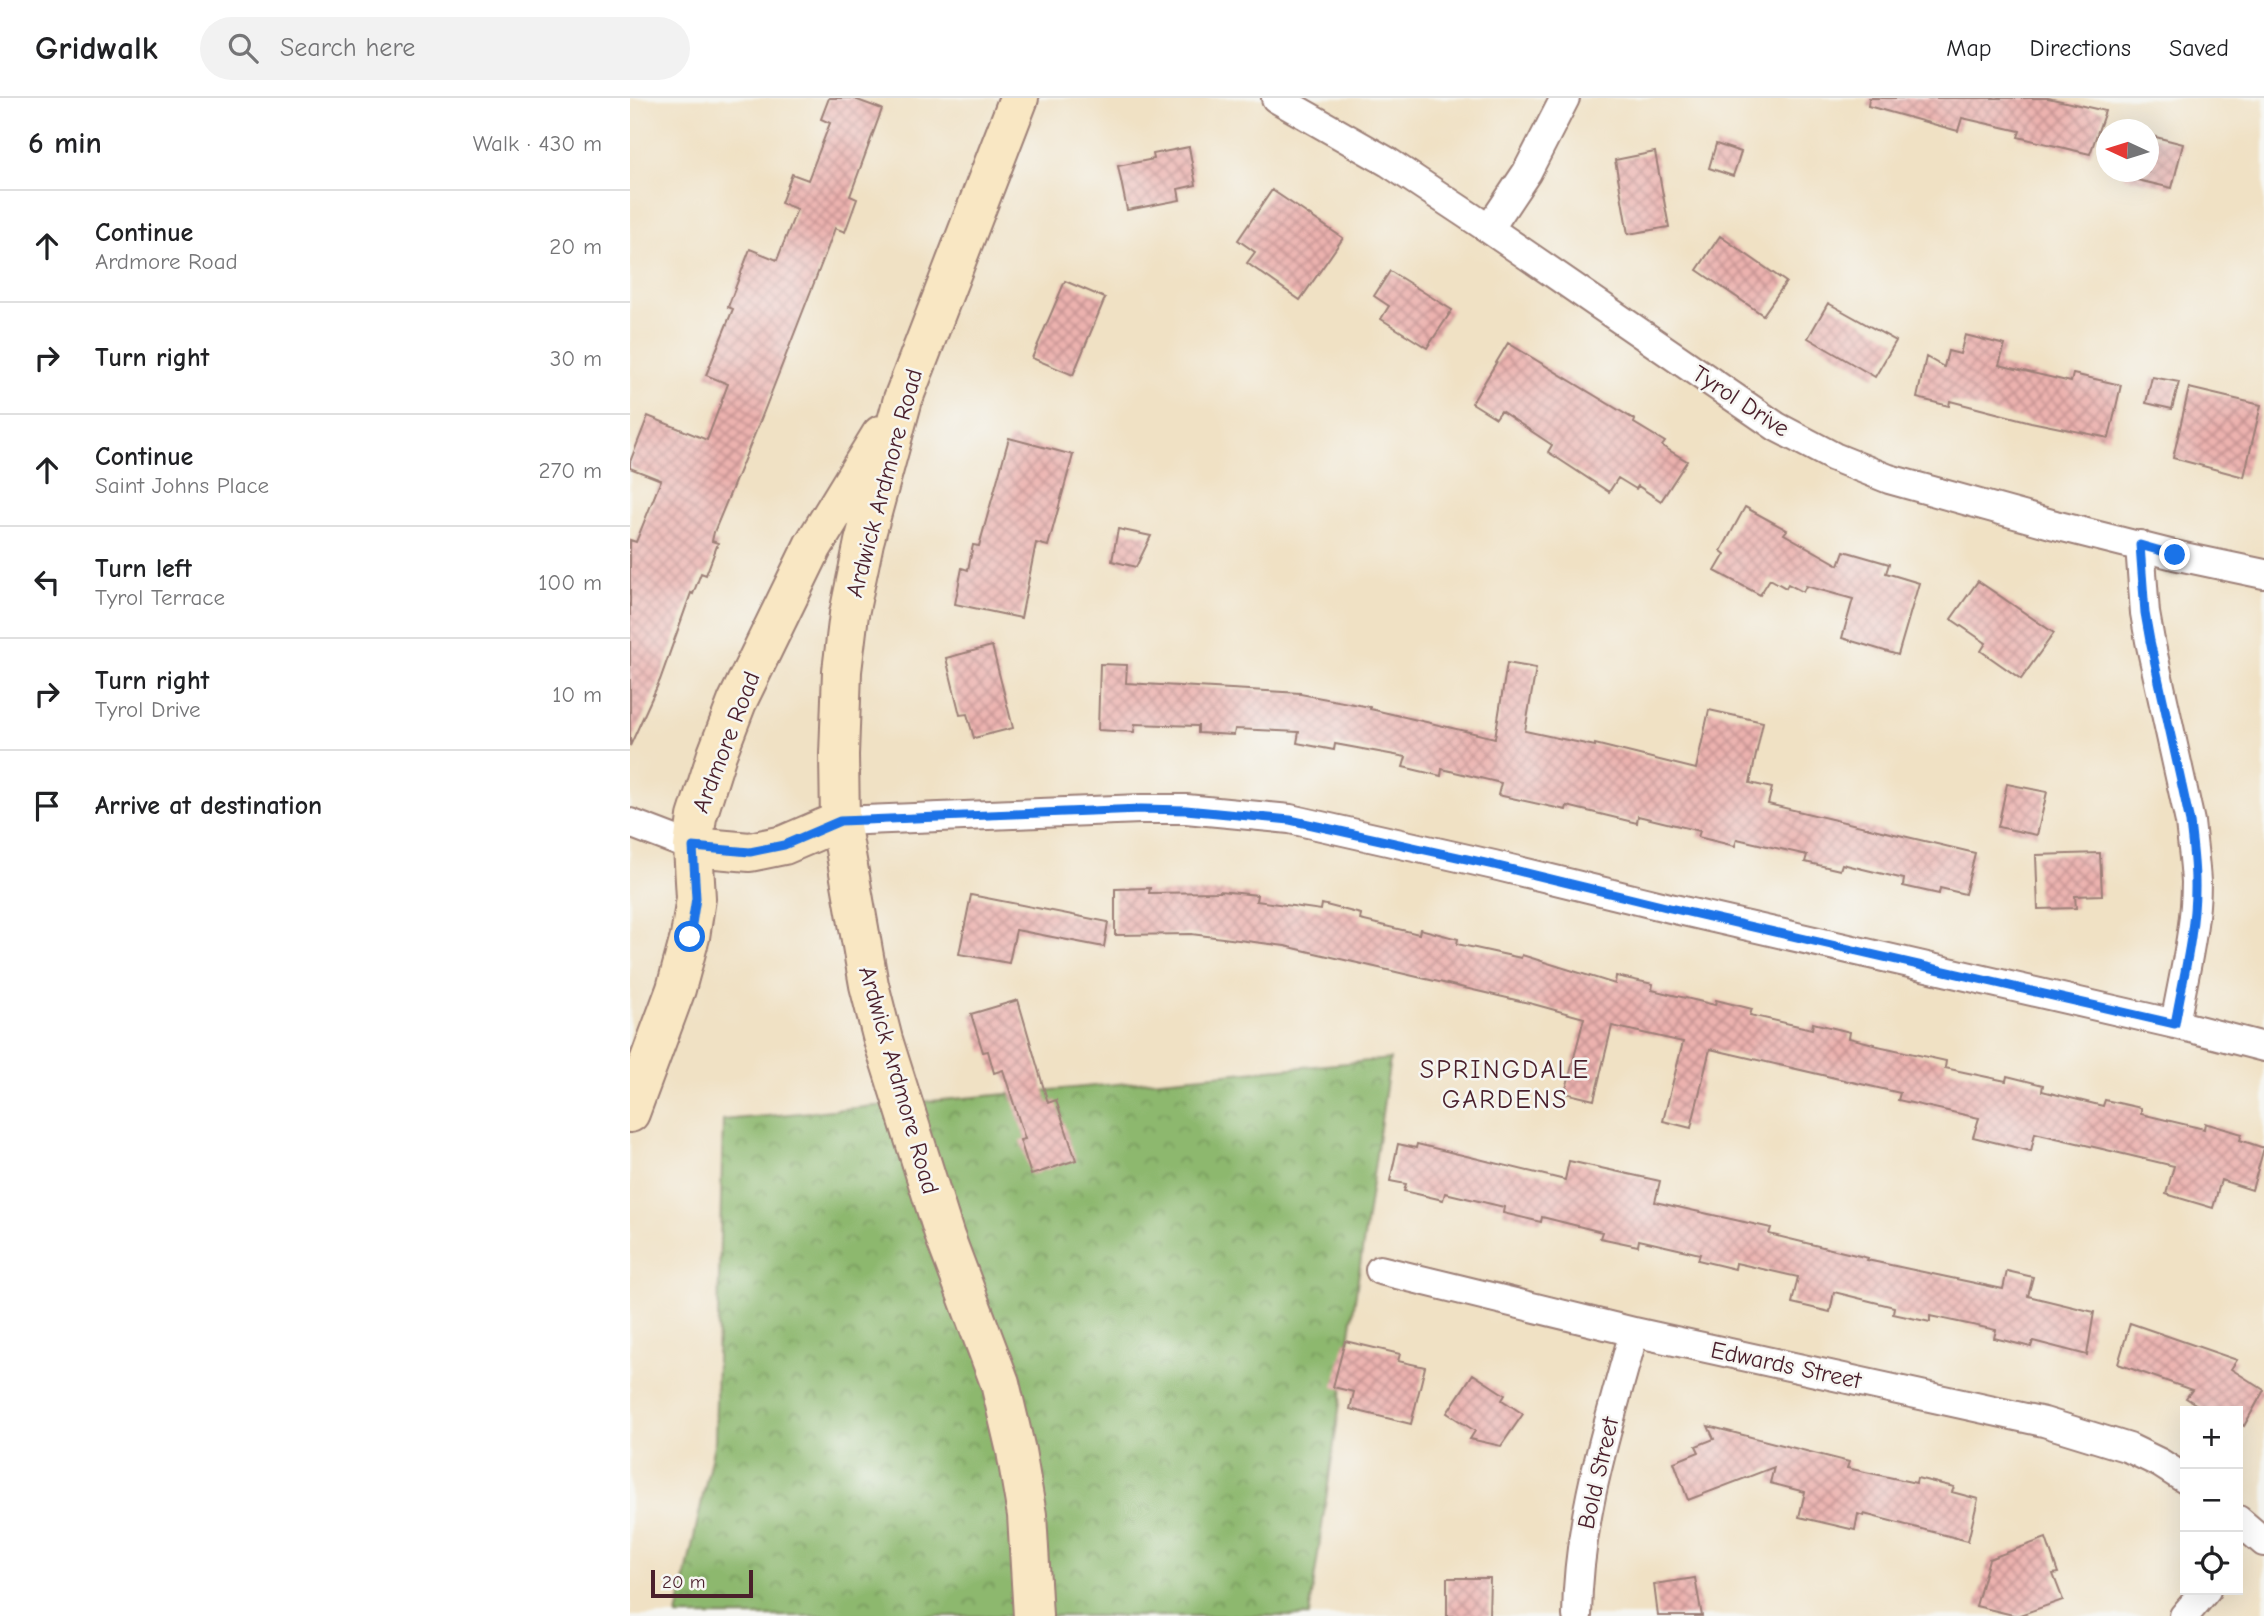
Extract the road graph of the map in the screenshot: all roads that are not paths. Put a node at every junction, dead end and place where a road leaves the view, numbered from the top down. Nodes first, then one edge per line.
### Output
1 (1019, 98) edge
2 (1276, 98) edge
3 (1565, 98) edge
4 (1489, 229) junction
5 (903, 399) junction
6 (2140, 545) junction
7 (2264, 574) edge
8 (840, 821) junction
9 (630, 823) edge
10 (693, 847) junction
11 (2175, 1024) junction
12 (2264, 1047) edge
13 (630, 1113) edge
14 (1380, 1270) dead end
15 (1634, 1332) junction
16 (2180, 1476) edge
17 (2202, 1595) edge
18 (1033, 1616) edge
19 (1577, 1616) edge
20 (2184, 1616) edge

1 - 5 street, Ardwick Ardmore Road
2 - 4 street, Tyrol Drive
3 - 4 street
4 - 6 street, Tyrol Drive
5 - 8 street, Ardwick Ardmore Road
5 - 10 street, Ardmore Road
6 - 7 street, Tyrol Drive
6 - 11 street
8 - 10 street
8 - 11 street
8 - 18 street, Ardwick Ardmore Road
9 - 10 street
10 - 13 street, Ardmore Road
11 - 12 street
14 - 15 street, Edwards Street
15 - 16 street, Edwards Street
15 - 19 street, Bold Street
17 - 20 street

